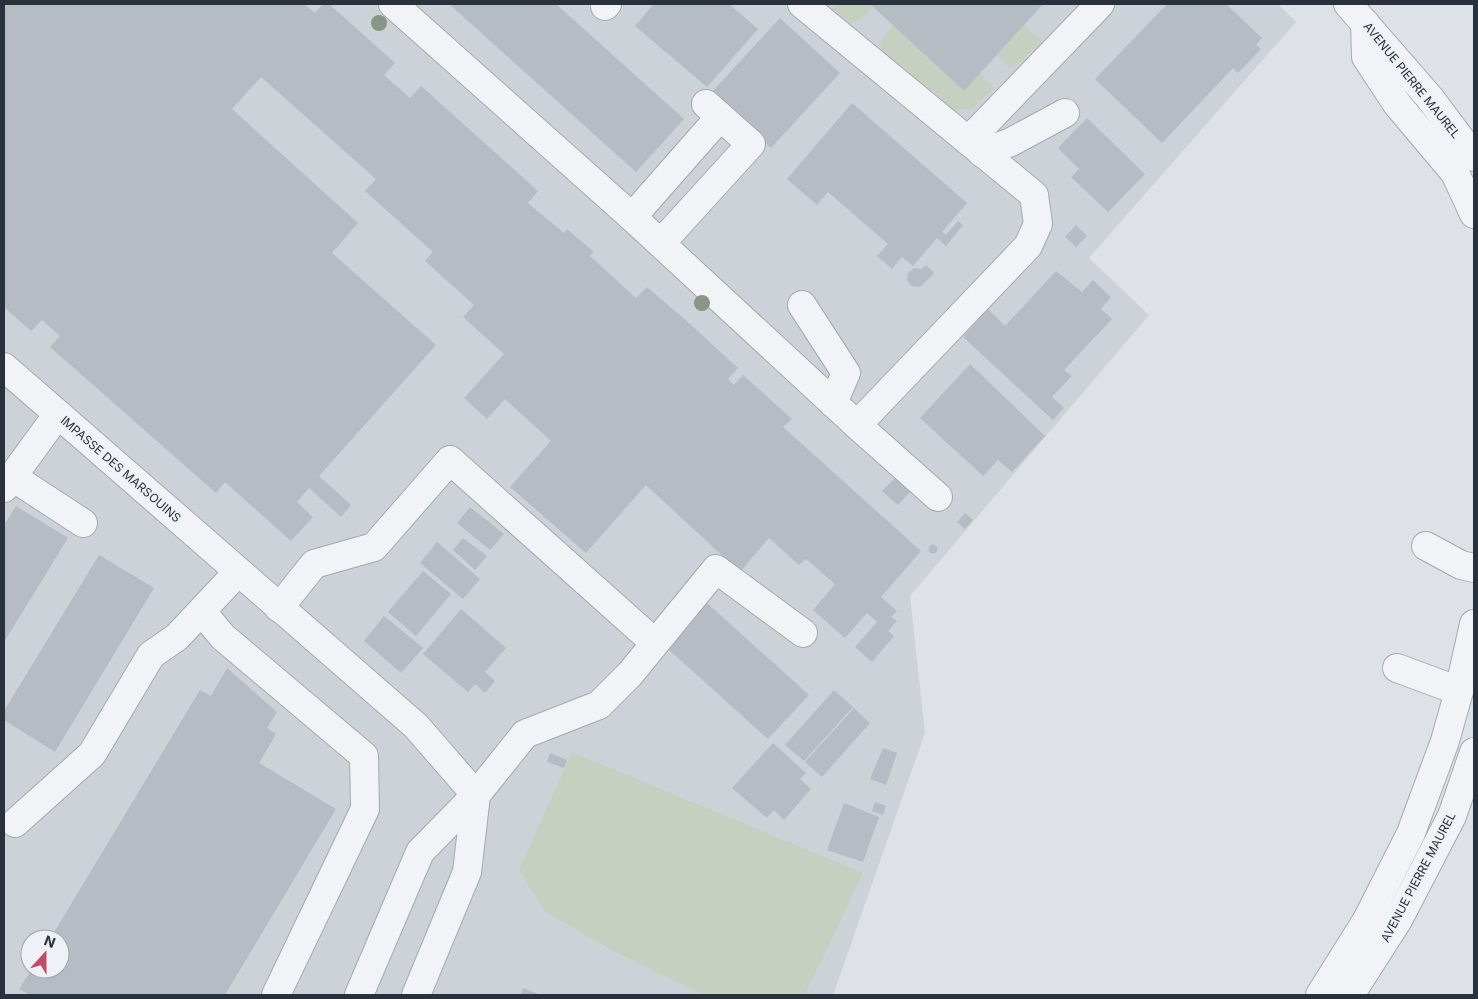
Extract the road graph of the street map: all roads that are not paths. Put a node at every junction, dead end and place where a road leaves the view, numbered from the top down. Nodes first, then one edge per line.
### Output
1 (393, 4) edge
2 (802, 4) edge
3 (1100, 4) edge
4 (1357, 13) edge
5 (1065, 113) dead end
6 (975, 147) junction
7 (1474, 157) edge
8 (1474, 214) edge
9 (632, 217) junction
10 (661, 244) junction
11 (802, 305) dead end
12 (4, 367) edge
13 (833, 403) junction
14 (58, 414) junction
15 (856, 424) junction
16 (7, 482) edge
17 (938, 498) dead end
18 (83, 522) dead end
19 (1426, 546) dead end
20 (1474, 568) edge
21 (238, 572) junction
22 (280, 608) junction
23 (202, 612) junction
24 (1474, 624) edge
25 (803, 633) dead end
26 (655, 643) junction
27 (1396, 668) dead end
28 (1459, 691) junction
29 (1474, 752) edge
30 (476, 795) junction
31 (15, 823) dead end
32 (276, 995) edge
33 (359, 995) edge
34 (416, 995) edge
35 (1320, 995) edge
36 (1350, 995) edge

1 - 9 street
2 - 6 street
3 - 6 street
4 - 7 street, AVENUE PIERRE MAUREL
4 - 8 street
5 - 6 street
6 - 15 street
9 - 10 street
9 - 10 street
10 - 13 street
11 - 13 street
12 - 14 street, IMPASSE DES MARSOUINS
13 - 15 street
14 - 16 street
14 - 21 street, IMPASSE DES MARSOUINS
15 - 17 street
16 - 18 street
19 - 20 street
21 - 22 street, IMPASSE DES MARSOUINS
21 - 23 street
22 - 26 street
22 - 30 street, IMPASSE DES MARSOUINS
23 - 31 street
23 - 32 street
24 - 28 street
25 - 26 street
26 - 30 street
27 - 28 street
28 - 35 street
29 - 36 street, AVENUE PIERRE MAUREL
30 - 33 street
30 - 34 street

